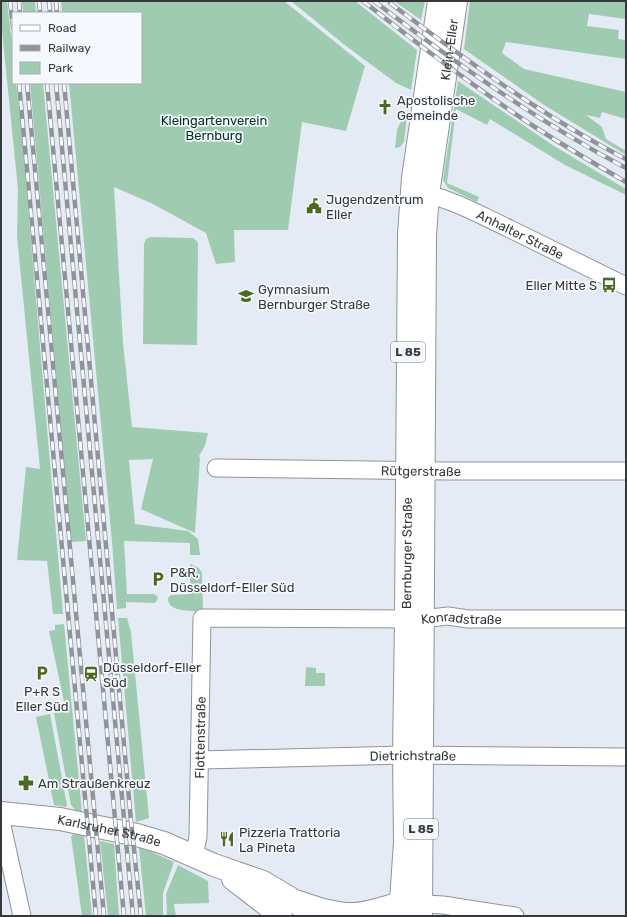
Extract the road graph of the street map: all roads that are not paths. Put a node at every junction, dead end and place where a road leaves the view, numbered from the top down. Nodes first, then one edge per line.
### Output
1 (439, 1) edge
2 (456, 1) edge
3 (420, 192) junction
4 (626, 286) edge
5 (216, 468) dead end
6 (415, 470) junction
7 (626, 471) edge
8 (202, 618) joint
9 (414, 618) junction
10 (626, 619) edge
11 (413, 755) junction
12 (626, 757) edge
13 (200, 760) junction
14 (1, 813) edge
15 (1, 821) edge
16 (194, 856) junction
17 (214, 865) junction
18 (289, 911) edge
19 (409, 911) edge
20 (22, 916) edge
21 (313, 916) edge
22 (515, 916) edge

1 - 3 main road, Klein-Eller / L 85
2 - 3 main road, Klein-Eller / L 85
3 - 4 street, Anhalter Straße
3 - 6 main road, Bernburger Straße / L 85
5 - 6 street, Rütgerstraße
6 - 7 street, Rütgerstraße
6 - 9 main road, Bernburger Straße / L 85
8 - 9 street, Konradstraße
8 - 13 street, Flottenstraße
9 - 10 street, Konradstraße
9 - 11 main road, Bernburger Straße / L 85
11 - 12 street, Dietrichstraße
11 - 13 street, Dietrichstraße
11 - 19 main road, Bernburger Straße / L 85
13 - 16 street, Flottenstraße
14 - 16 main road, Karlsruher Straße
15 - 20 street
16 - 17 main road, Karlsruher Straße
17 - 18 main road, Karlsruher Straße
17 - 18 main road, Karlsruher Straße
18 - 19 main road
18 - 21 main road, Karlsruher Straße
19 - 22 street

